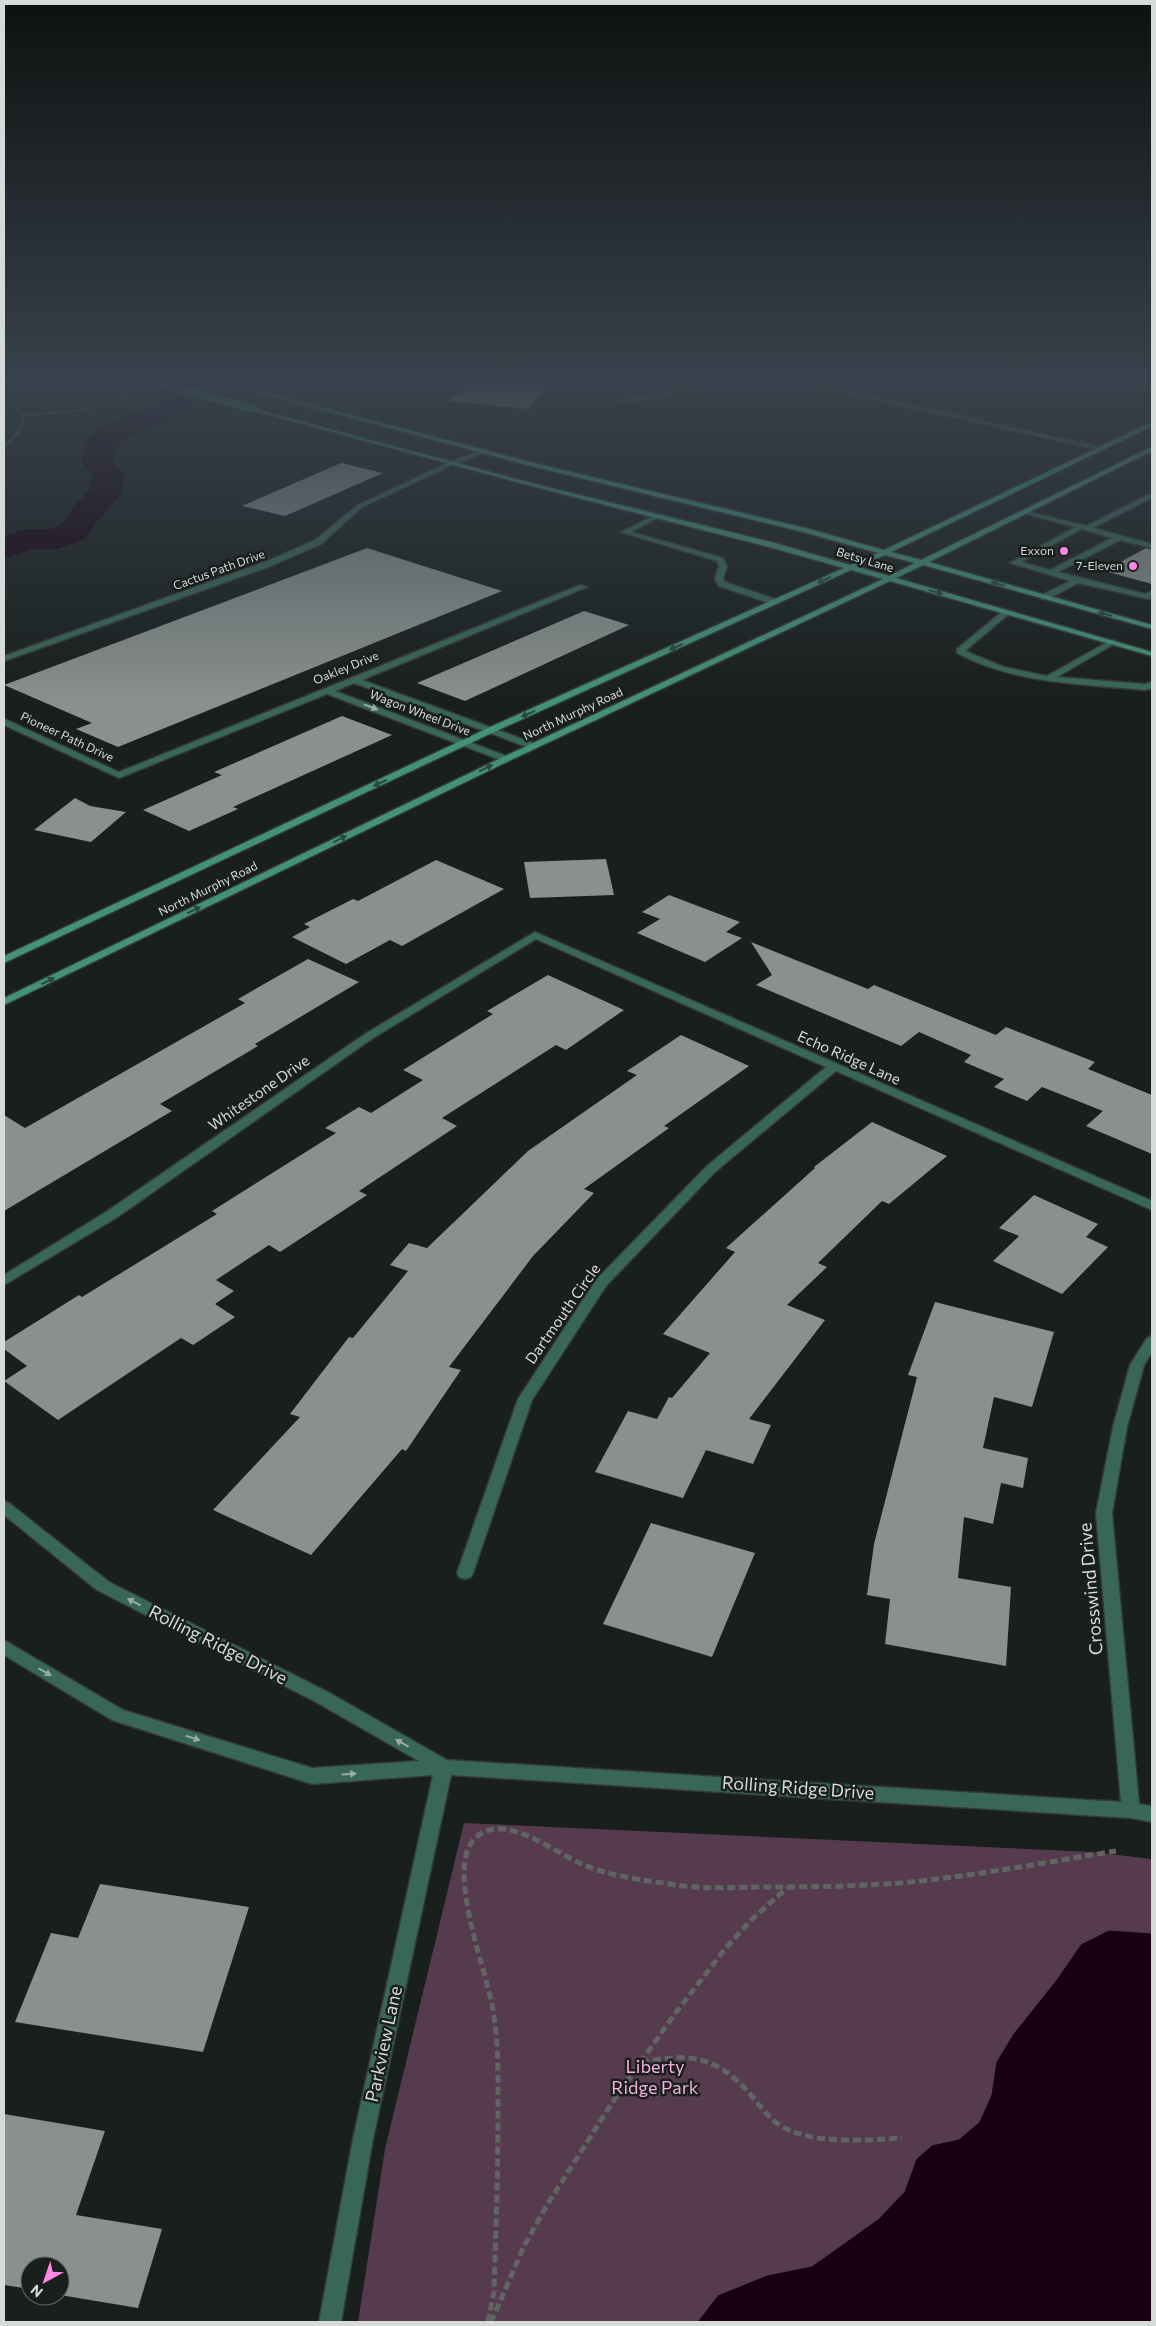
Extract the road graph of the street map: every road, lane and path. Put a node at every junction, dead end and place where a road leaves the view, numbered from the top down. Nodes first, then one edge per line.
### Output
1 (404, 486) edge
2 (542, 486) edge
3 (622, 486) edge
4 (1023, 486) edge
5 (1079, 486) edge
6 (1152, 496) edge
7 (1026, 512) junction
8 (659, 515) junction
9 (1084, 528) junction
10 (1119, 537) junction
11 (1152, 546) edge
12 (885, 552) junction
13 (922, 562) junction
14 (851, 568) junction
15 (1051, 573) junction
16 (889, 579) junction
17 (1077, 580) junction
18 (583, 586) dead end
19 (1150, 596) edge
20 (1045, 597) junction
21 (775, 602) junction
22 (1007, 612) junction
23 (1152, 626) edge
24 (1111, 642) junction
25 (1152, 654) edge
26 (4, 659) edge
27 (352, 678) junction
28 (1049, 678) junction
29 (1152, 685) edge
30 (325, 690) junction
31 (4, 722) edge
32 (491, 730) junction
33 (465, 743) junction
34 (534, 746) junction
35 (506, 759) junction
36 (119, 775) joint
37 (535, 935) joint
38 (4, 960) edge
39 (4, 1002) edge
40 (834, 1067) junction
41 (1152, 1206) edge
42 (4, 1281) edge
43 (1152, 1341) edge
44 (4, 1507) edge
45 (465, 1573) dead end
46 (4, 1647) edge
47 (444, 1766) junction
48 (1131, 1810) junction
49 (1152, 1814) edge
50 (1116, 1851) dead end
51 (787, 1888) junction
52 (640, 2063) junction
53 (902, 2138) dead end
54 (330, 2322) edge
55 (490, 2322) edge

1 - 26 street, Cactus Path Drive
2 - 8 main road, Betsy Lane
3 - 12 main road, Betsy Lane
4 - 12 main road, North Murphy Road
5 - 7 main road, North Murphy Road
6 - 9 street
7 - 9 street
7 - 13 main road, North Murphy Road
8 - 14 main road, Betsy Lane
8 - 21 street
9 - 10 street
9 - 15 street
10 - 11 street
10 - 15 street
12 - 13 main road, Betsy Lane
12 - 14 main road, North Murphy Road
13 - 16 main road, North Murphy Road
20 -> 13 main road, Betsy Lane
14 - 16 main road, Betsy Lane
14 -> 21 main road, North Murphy Road
15 - 17 street
16 -> 22 main road, Betsy Lane
16 - 34 main road, North Murphy Road
17 - 19 street
17 - 20 street
18 - 27 street, Oakley Drive
23 -> 20 main road, Betsy Lane
21 -> 32 main road, North Murphy Road
22 - 24 main road, Betsy Lane
22 - 28 street
24 - 25 main road, Betsy Lane
24 - 28 street
27 - 30 street, Oakley Drive
27 - 32 street, Wagon Wheel Drive
28 - 29 street
30 -> 33 street, Wagon Wheel Drive
30 - 36 street, Oakley Drive
31 - 36 street, Pioneer Path Drive
32 - 33 main road, North Murphy Road
32 - 34 street, Wagon Wheel Drive
33 - 35 street, Wagon Wheel Drive
33 -> 38 main road, North Murphy Road
34 - 35 main road, North Murphy Road
39 -> 35 main road, North Murphy Road
37 - 40 street, Echo Ridge Lane
37 - 42 street, Whitestone Drive
40 - 41 street, Echo Ridge Lane
40 - 45 street, Dartmouth Circle
43 - 48 street, Crosswind Drive
47 -> 44 street, Rolling Ridge Drive
46 -> 47 street, Rolling Ridge Drive
47 - 48 street, Rolling Ridge Drive
47 - 54 street, Parkview Lane
48 - 49 street, Rolling Ridge Drive
50 - 51 path
51 - 52 path
51 - 55 path
52 - 53 path
52 - 55 path

